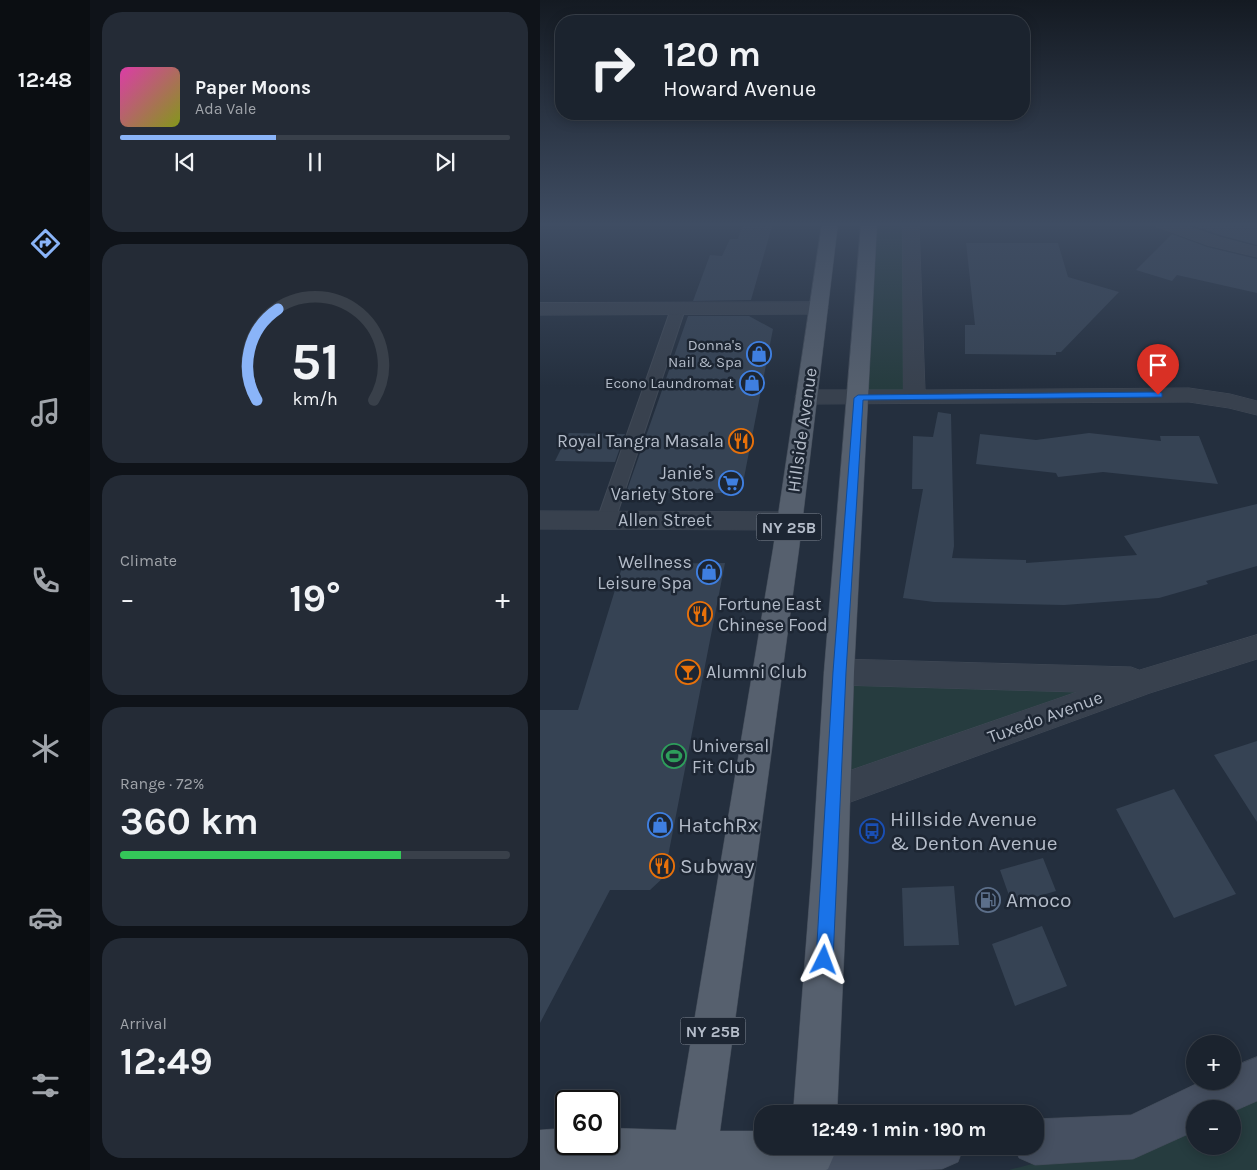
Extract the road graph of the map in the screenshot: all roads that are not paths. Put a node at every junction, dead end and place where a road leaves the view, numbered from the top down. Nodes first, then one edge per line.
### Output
1 (823, 278) edge
2 (865, 278) edge
3 (912, 278) edge
4 (819, 308) junction
5 (678, 309) junction
6 (540, 310) edge
7 (914, 396) junction
8 (806, 397) junction
9 (858, 398) junction
10 (1257, 408) edge
11 (540, 520) edge
12 (606, 520) junction
13 (790, 521) junction
14 (1257, 647) edge
15 (840, 672) junction
16 (1148, 680) junction
17 (834, 792) junction
18 (1257, 1078) edge
19 (815, 1105) edge
20 (1044, 1142) edge
21 (754, 1154) edge
22 (556, 1158) edge
23 (694, 1162) edge

1 - 4 main road, Hillside Avenue / NY 25B
2 - 9 main road
3 - 7 street
4 - 5 street
4 - 8 main road, Hillside Avenue / NY 25B
5 - 6 street
5 - 12 lane
7 - 9 street
7 - 10 street
8 - 9 street
8 - 13 main road, Hillside Avenue / NY 25B
9 - 15 main road
11 - 12 street, Allen Street
12 - 13 street, Allen Street
13 - 23 main road, Hillside Avenue / NY 25B
14 - 16 street, Tuxedo Avenue
15 - 16 street
15 - 17 main road
16 - 17 street, Tuxedo Avenue
17 - 19 main road
18 - 20 main road
21 - 23 main road
22 - 23 main road

